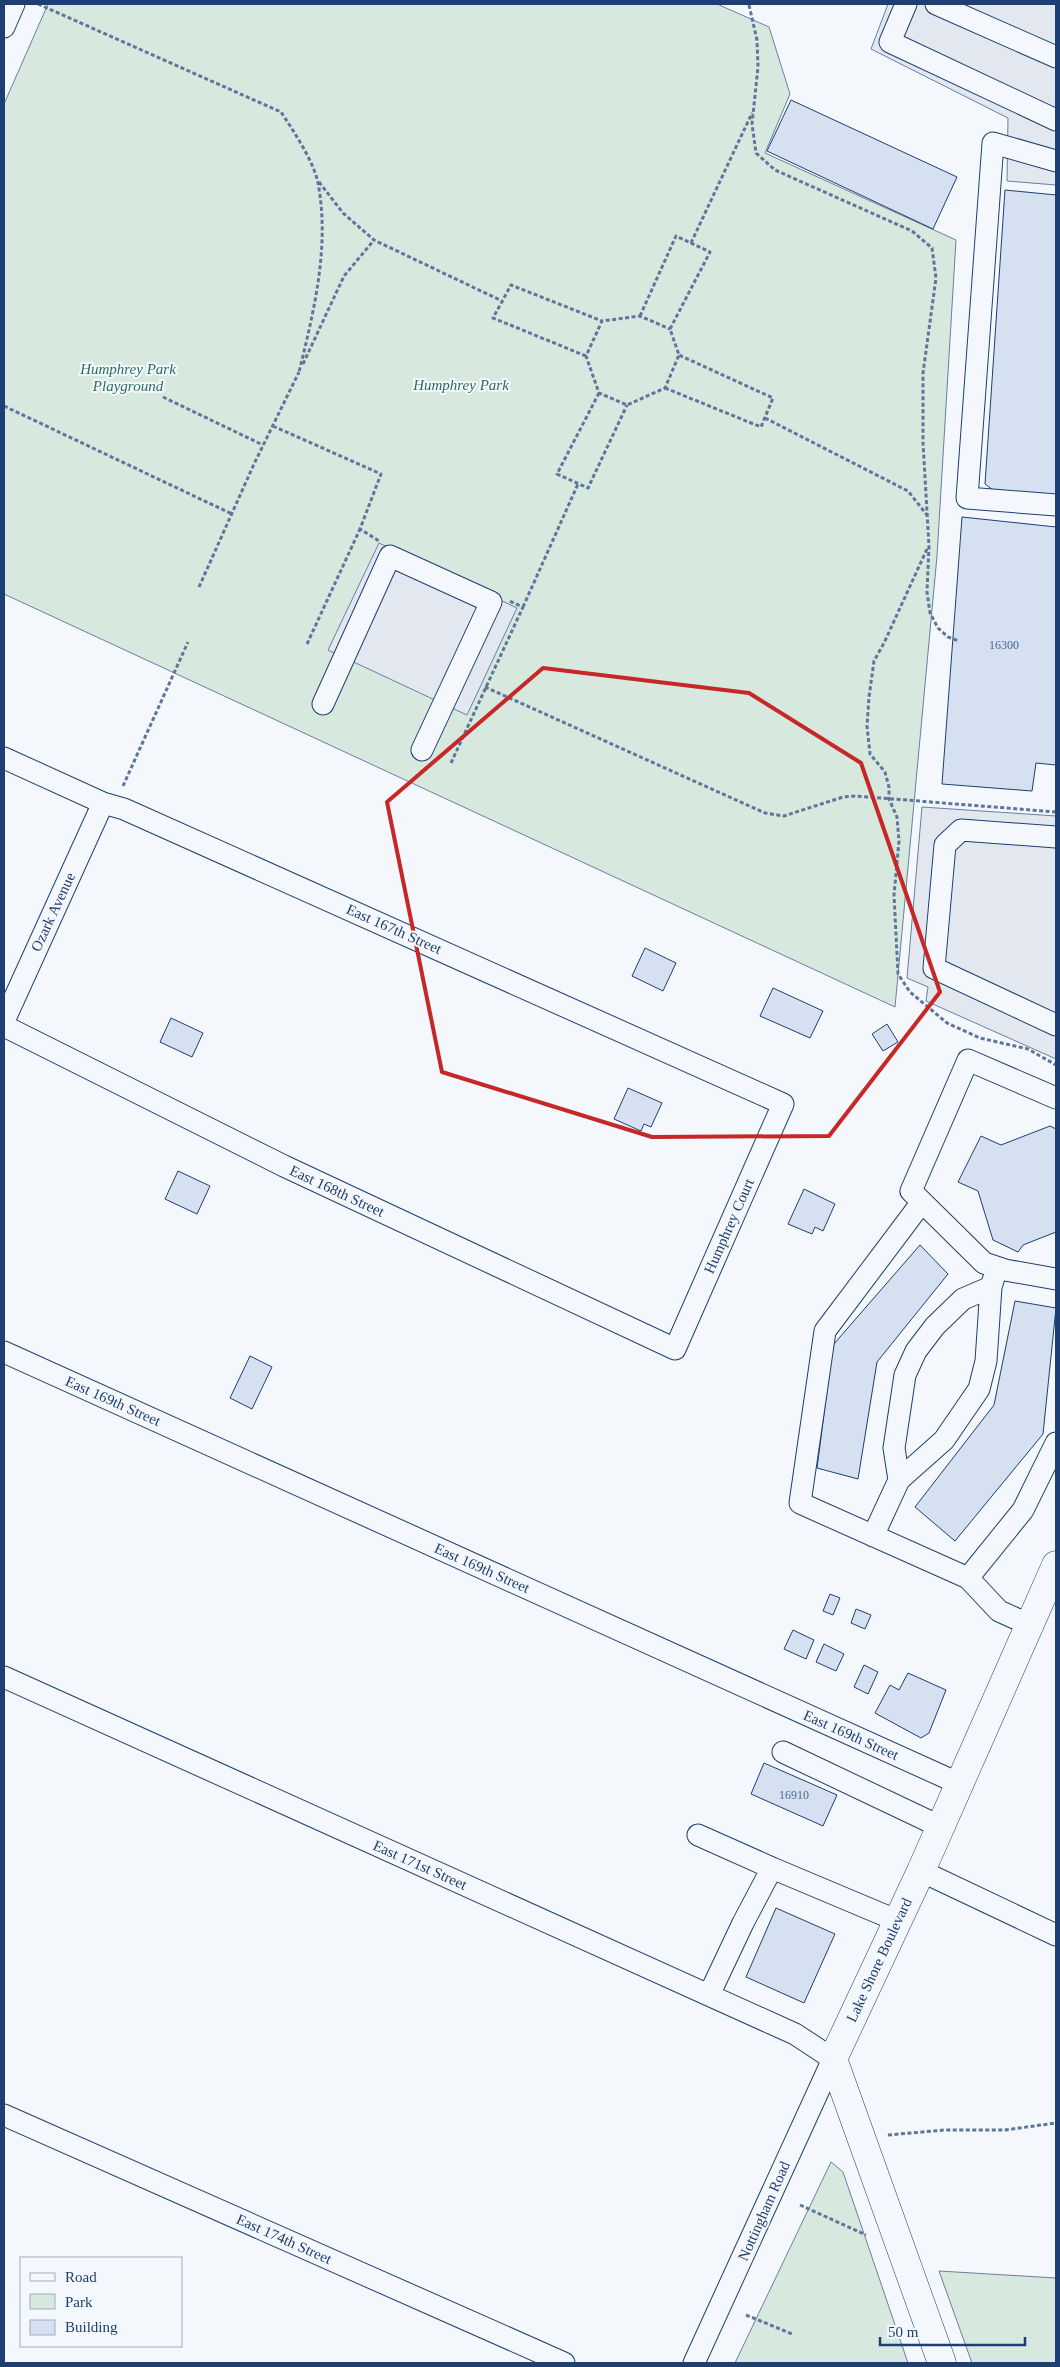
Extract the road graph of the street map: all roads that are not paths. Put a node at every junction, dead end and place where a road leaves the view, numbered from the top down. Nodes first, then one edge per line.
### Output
1 (14, 4) edge
2 (906, 4) edge
3 (936, 4) edge
4 (4, 27) edge
5 (1056, 57) edge
6 (1056, 120) edge
7 (1056, 161) edge
8 (1056, 505) edge
9 (323, 704) dead end
10 (422, 750) dead end
11 (4, 758) edge
12 (103, 803) junction
13 (1056, 837) edge
14 (4, 1021) edge
15 (1056, 1025) edge
16 (4, 1026) edge
17 (1056, 1098) edge
18 (783, 1104) joint
19 (922, 1202) junction
20 (994, 1277) junction
21 (1056, 1279) edge
22 (674, 1349) joint
23 (4, 1352) edge
24 (1056, 1443) edge
25 (899, 1480) junction
26 (873, 1536) junction
27 (1056, 1565) edge
28 (968, 1578) junction
29 (1030, 1625) junction
30 (4, 1677) edge
31 (783, 1752) dead end
32 (960, 1784) junction
33 (941, 1827) junction
34 (698, 1835) dead end
35 (772, 1868) junction
36 (921, 1871) junction
37 (898, 1921) junction
38 (1056, 1935) edge
39 (710, 1995) junction
40 (833, 2059) junction
41 (4, 2115) edge
42 (564, 2363) edge
43 (694, 2363) edge
44 (942, 2363) edge

1 - 4 street
2 - 6 street
3 - 5 street
7 - 8 street
9 - 10 street
11 - 12 street, East 167th Street
12 - 14 street, Ozark Avenue
12 - 18 street, East 167th Street
13 - 15 street
16 - 22 street, East 168th Street
17 - 19 street
18 - 22 street, Humphrey Court
19 - 20 street
19 - 26 street
20 - 21 street
20 - 25 street
20 - 25 street
23 - 32 street, East 169th Street
24 - 28 street
25 - 26 street
26 - 28 street
27 - 29 main road, Lake Shore Boulevard
28 - 29 street
29 - 32 main road, Lake Shore Boulevard
30 - 39 street, East 171st Street
31 - 33 street
32 - 33 main road, Lake Shore Boulevard
33 - 36 main road, Lake Shore Boulevard
34 - 35 street
35 - 37 street
35 - 39 street
36 - 37 main road, Lake Shore Boulevard
36 - 38 street
37 - 40 main road, Lake Shore Boulevard
39 - 40 street, East 171st Street
40 - 43 street, Nottingham Road
40 - 44 main road
41 - 42 street, East 174th Street

